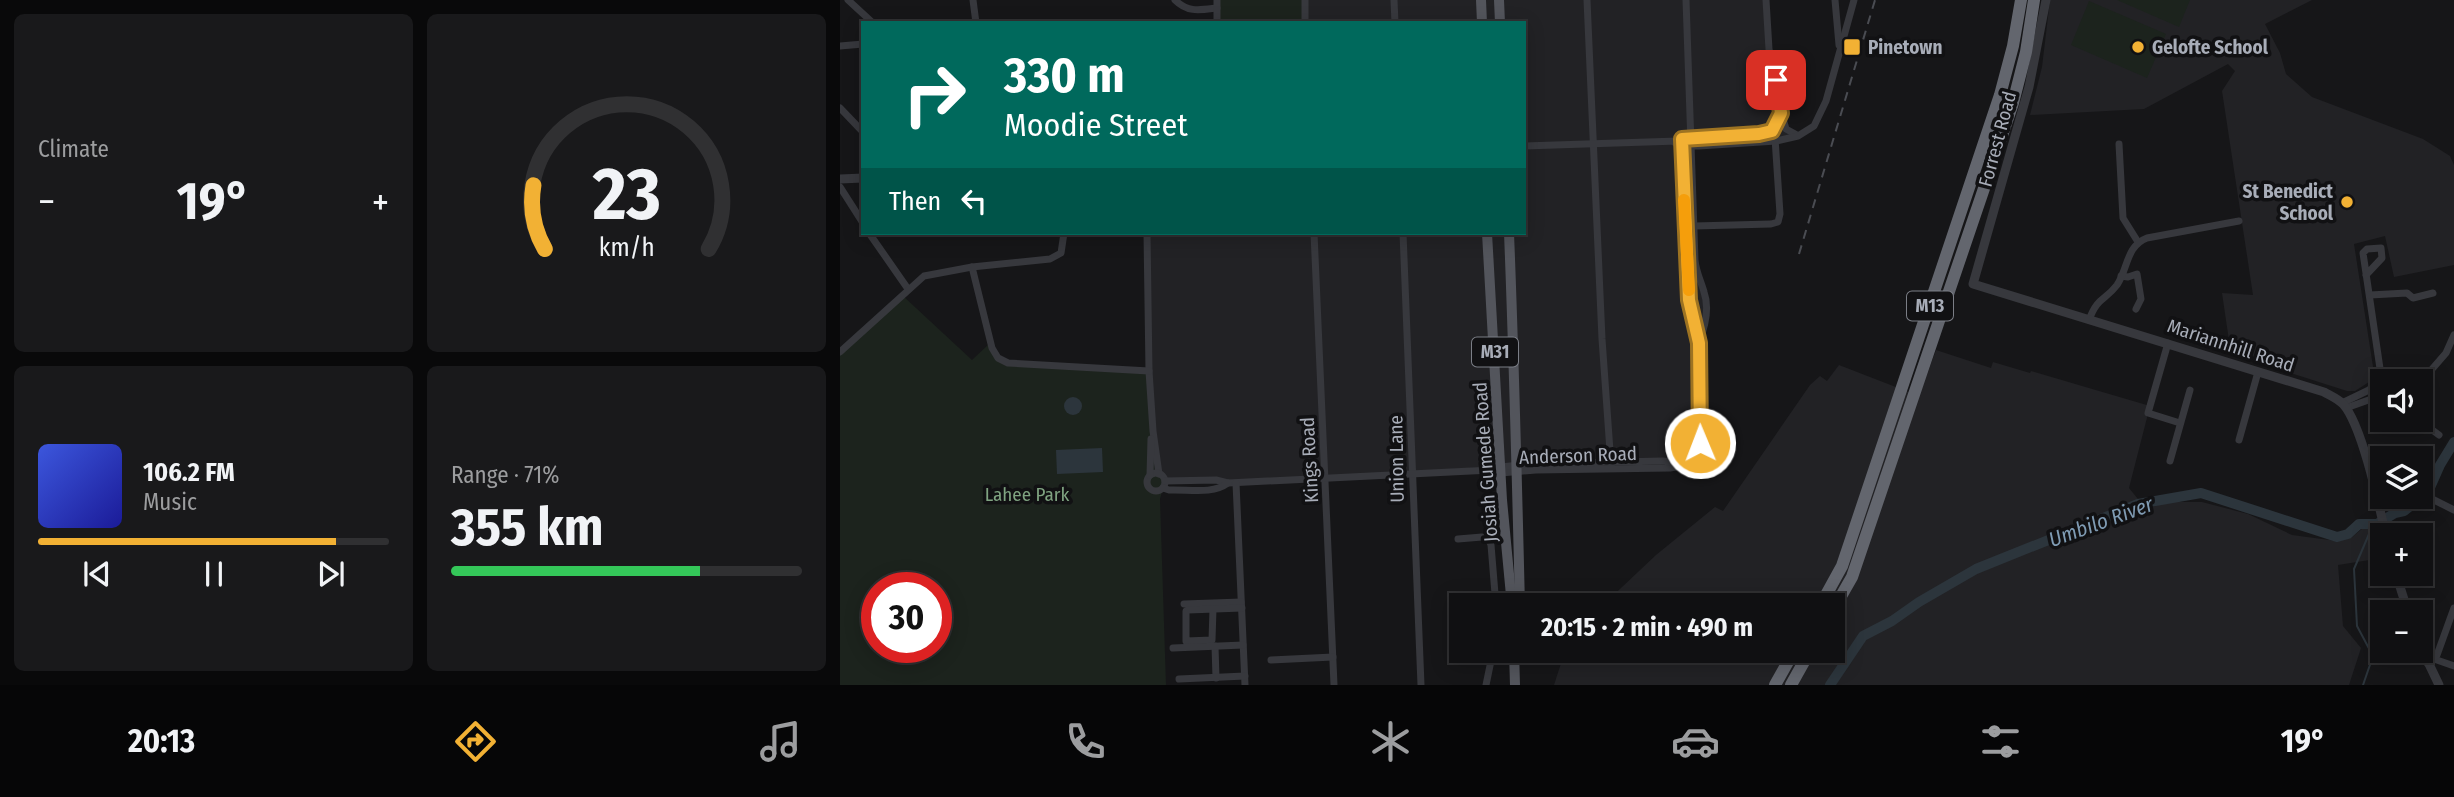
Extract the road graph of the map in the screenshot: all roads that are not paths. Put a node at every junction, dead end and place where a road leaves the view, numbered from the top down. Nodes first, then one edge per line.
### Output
1 (848, 0) edge
2 (974, 0) edge
3 (1175, 0) edge
4 (1305, 0) edge
5 (1394, 0) edge
6 (1481, 0) edge
7 (1499, 0) edge
8 (1587, 0) edge
9 (1686, 0) edge
10 (1766, 0) edge
11 (1835, 0) edge
12 (1854, 0) edge
13 (2021, 0) edge
14 (2036, 0) edge
15 (2046, 0) edge
16 (1217, 4) edge
17 (871, 21) edge
18 (976, 21) edge
19 (1306, 21) edge
20 (1395, 21) edge
21 (1482, 21) edge
22 (1500, 21) edge
23 (861, 44) edge
24 (840, 46) edge
25 (1839, 49) junction
26 (840, 108) edge
27 (1781, 113) junction
28 (861, 130) edge
29 (1772, 131) junction
30 (1798, 136) junction
31 (1776, 141) junction
32 (1691, 142) junction
33 (1679, 143) junction
34 (2119, 144) dead end
35 (1594, 145) junction
36 (1526, 146) edge
37 (861, 178) edge
38 (840, 179) edge
39 (840, 187) edge
40 (861, 220) edge
41 (2239, 220) dead end
42 (1694, 226) junction
43 (870, 235) edge
44 (1064, 235) edge
45 (1147, 235) edge
46 (1314, 235) edge
47 (1403, 235) edge
48 (1487, 235) edge
49 (1509, 235) edge
50 (2138, 242) junction
51 (972, 267) junction
52 (1978, 267) junction
53 (2121, 275) junction
54 (2366, 275) junction
55 (1973, 285) joint
56 (908, 289) junction
57 (1988, 290) junction
58 (2433, 293) dead end
59 (2370, 295) junction
60 (2136, 309) dead end
61 (1707, 310) junction
62 (1690, 312) junction
63 (2090, 320) junction
64 (2454, 335) edge
65 (1699, 343) junction
66 (2168, 343) junction
67 (840, 352) edge
68 (2380, 369) edge
69 (2432, 369) edge
70 (1149, 371) junction
71 (2258, 372) junction
72 (2370, 389) edge
73 (2190, 390) dead end
74 (2370, 400) edge
75 (2344, 405) junction
76 (2180, 423) junction
77 (2433, 430) edge
78 (1153, 432) junction
79 (2439, 435) dead end
80 (2239, 440) dead end
81 (2170, 461) dead end
82 (1611, 466) junction
83 (1518, 469) junction
84 (1498, 470) junction
85 (1413, 472) junction
86 (1159, 474) junction
87 (1150, 475) junction
88 (1326, 477) junction
89 (1232, 483) junction
90 (1164, 485) junction
91 (2433, 500) edge
92 (2454, 510) edge
93 (2383, 523) edge
94 (1458, 539) dead end
95 (1495, 593) edge
96 (1513, 593) edge
97 (1515, 593) edge
98 (1827, 593) edge
99 (1843, 593) edge
100 (1184, 604) dead end
101 (1242, 605) junction
102 (2454, 608) edge
103 (1213, 609) junction
104 (1243, 645) junction
105 (1214, 646) junction
106 (1173, 648) dead end
107 (2433, 656) edge
108 (1333, 657) junction
109 (1271, 660) dead end
110 (2433, 661) edge
111 (1491, 663) edge
112 (1514, 663) edge
113 (1521, 663) edge
114 (1787, 663) edge
115 (1803, 663) edge
116 (2432, 663) edge
117 (2454, 666) edge
118 (1216, 678) junction
119 (1179, 680) dead end
120 (1245, 681) edge
121 (1334, 685) edge
122 (1421, 685) edge
123 (1486, 685) edge
124 (1515, 685) edge
125 (1522, 685) edge
126 (1775, 685) edge
127 (1791, 685) edge
128 (2439, 685) edge

1 - 17 street
2 - 18 street
3 - 16 street
4 - 19 street
5 - 20 street
6 - 21 main road
7 - 22 main road
8 - 35 street
9 - 32 street
10 - 27 street
11 - 25 street
12 - 25 street
13 - 98 highway, M13
14 - 99 highway, M13
15 - 52 street, Forrest Road
23 - 24 street
25 - 30 street
26 - 28 street
27 - 29 street
27 - 30 street
29 - 31 street
29 - 32 street
30 - 31 street
31 - 32 street
31 - 42 street
32 - 33 street
32 - 42 street
33 - 35 street
33 - 62 street
34 - 50 street
35 - 36 street
35 - 82 street
37 - 38 street
39 - 40 street
41 - 50 street
42 - 61 street
43 - 56 street
44 - 51 street
45 - 70 street
46 - 88 street, Kings Road
47 - 85 street, Union Lane
48 - 84 main road, Josiah Gumede Road / M31
49 - 83 main road, Josiah Gumede Road / M31
50 - 53 street
51 - 56 street
51 - 70 street
52 - 55 street, Forrest Road
52 - 57 street
53 - 60 street
53 - 63 street
54 - 54 street
54 - 59 street
55 - 57 street, Mariannhill Road
56 - 67 street
57 - 63 street, Mariannhill Road
58 - 59 street
59 - 68 street
61 - 62 street
61 - 65 street
62 - 65 street
63 - 66 street, Mariannhill Road
64 - 69 street
65 - 82 street, Anderson Road
66 - 71 street, Mariannhill Road
66 - 76 street
70 - 78 street
71 - 75 street, Mariannhill Road
71 - 80 street
72 - 75 street
73 - 76 street
74 - 75 street
75 - 93 street
76 - 81 street
77 - 79 street
78 - 86 street
78 - 87 street
82 - 83 street, Anderson Road
83 - 84 street, Anderson Road
83 - 97 main road, Josiah Gumede Road / M31
84 - 85 street, Anderson Road
84 - 96 main road, Josiah Gumede Road / M31
85 - 88 street, Anderson Road
85 - 122 street, Union Lane
86 - 87 street
86 - 90 street
87 - 90 street
88 - 89 street, Anderson Road
88 - 108 street, Kings Road
89 - 90 street, Anderson Road
89 - 101 street
91 - 92 street
94 - 95 street
100 - 101 street
101 - 103 street
101 - 104 street
102 - 107 street
103 - 103 street
104 - 105 street
104 - 120 street
105 - 106 street
105 - 118 street
108 - 109 street
108 - 121 street, Kings Road
110 - 117 street
111 - 123 street
112 - 124 main road
113 - 125 main road
114 - 126 highway
115 - 127 highway
116 - 128 street
118 - 119 street
118 - 120 street

